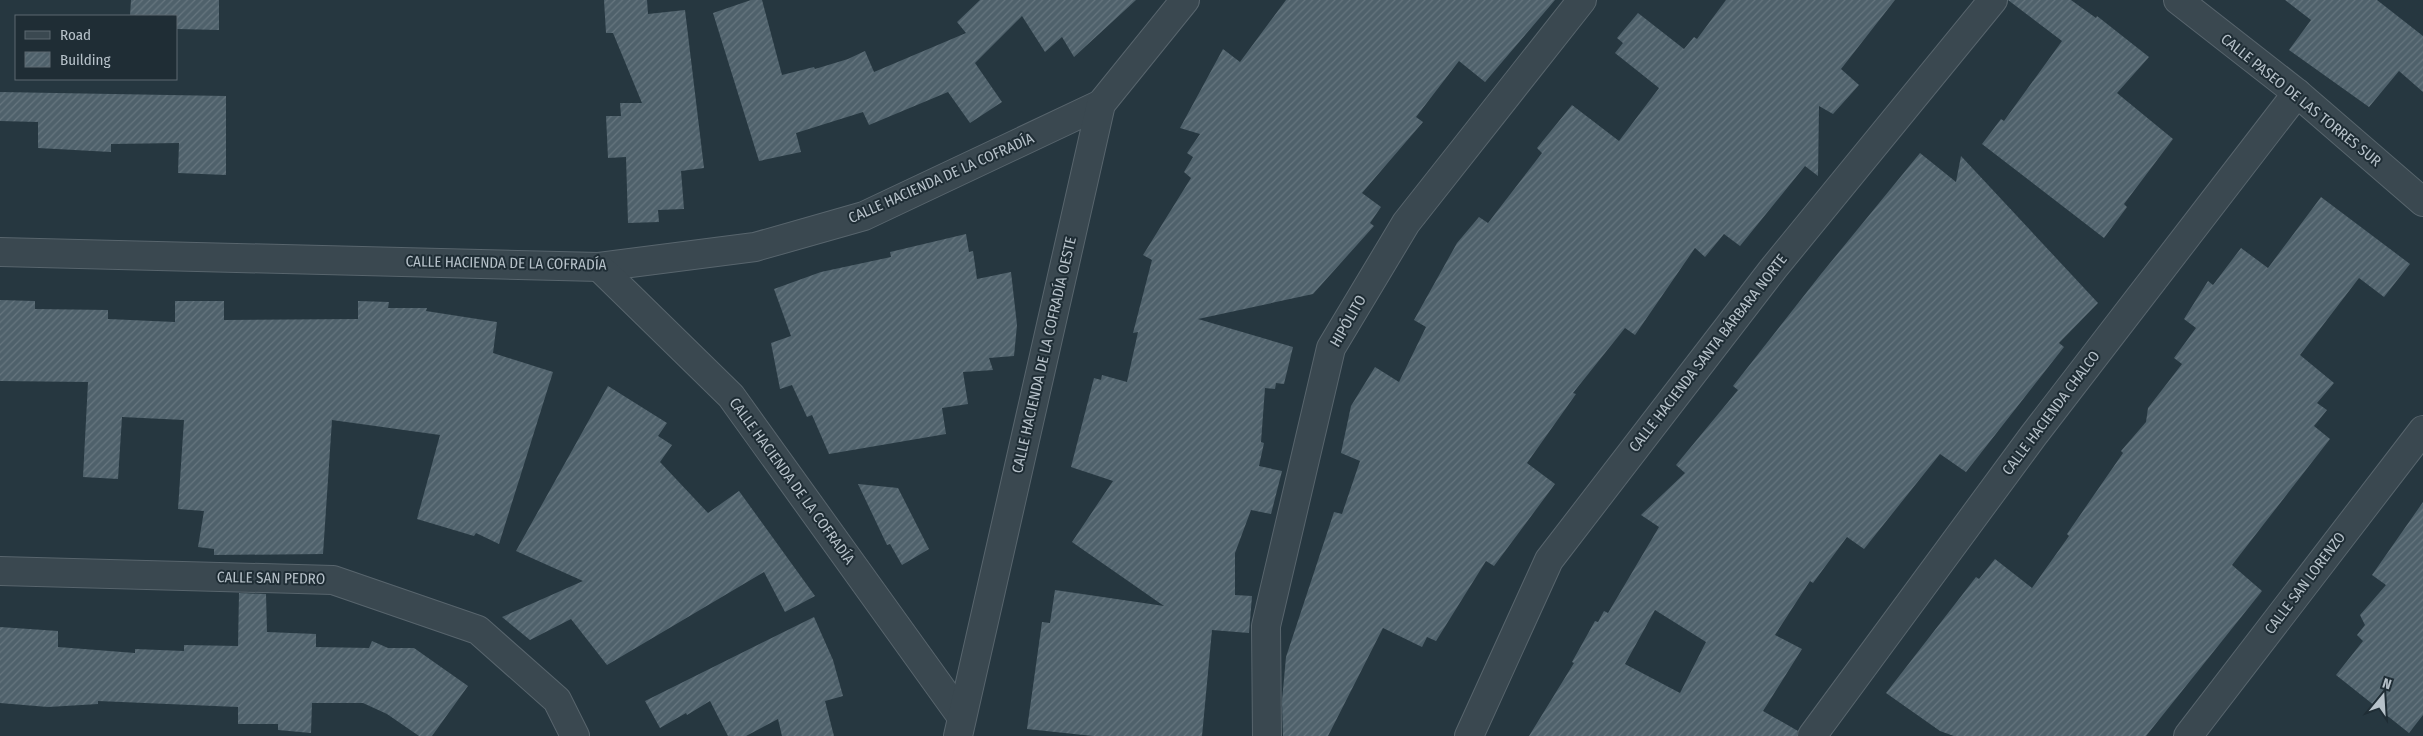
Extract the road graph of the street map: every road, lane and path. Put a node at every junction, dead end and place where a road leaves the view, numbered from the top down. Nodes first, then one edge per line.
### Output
1 (1185, 0) edge
2 (1582, 0) edge
3 (1993, 0) edge
4 (2178, 0) edge
5 (2297, 94) junction
6 (1102, 104) junction
7 (2423, 202) edge
8 (0, 252) edge
9 (599, 267) junction
10 (2423, 430) edge
11 (0, 571) edge
12 (959, 726) edge
13 (575, 736) edge
14 (1267, 736) edge
15 (1469, 736) edge
16 (1812, 736) edge
17 (2188, 736) edge

1 - 6 street, CALLE HACIENDA DE LA COFRADÍA OESTE
2 - 14 street, HIPÓLITO
3 - 15 street, CALLE HACIENDA SANTA BÁRBARA NORTE
4 - 5 street, CALLE PASEO DE LAS TORRES SUR
5 - 7 street, CALLE PASEO DE LAS TORRES SUR
5 - 16 street, CALLE HACIENDA CHALCO
6 - 9 street, CALLE HACIENDA DE LA COFRADÍA
6 - 12 street, CALLE HACIENDA DE LA COFRADÍA OESTE
8 - 9 street, CALLE HACIENDA DE LA COFRADÍA
9 - 12 street, CALLE HACIENDA DE LA COFRADÍA
10 - 17 street, CALLE SAN LORENZO
11 - 13 street, CALLE SAN PEDRO

